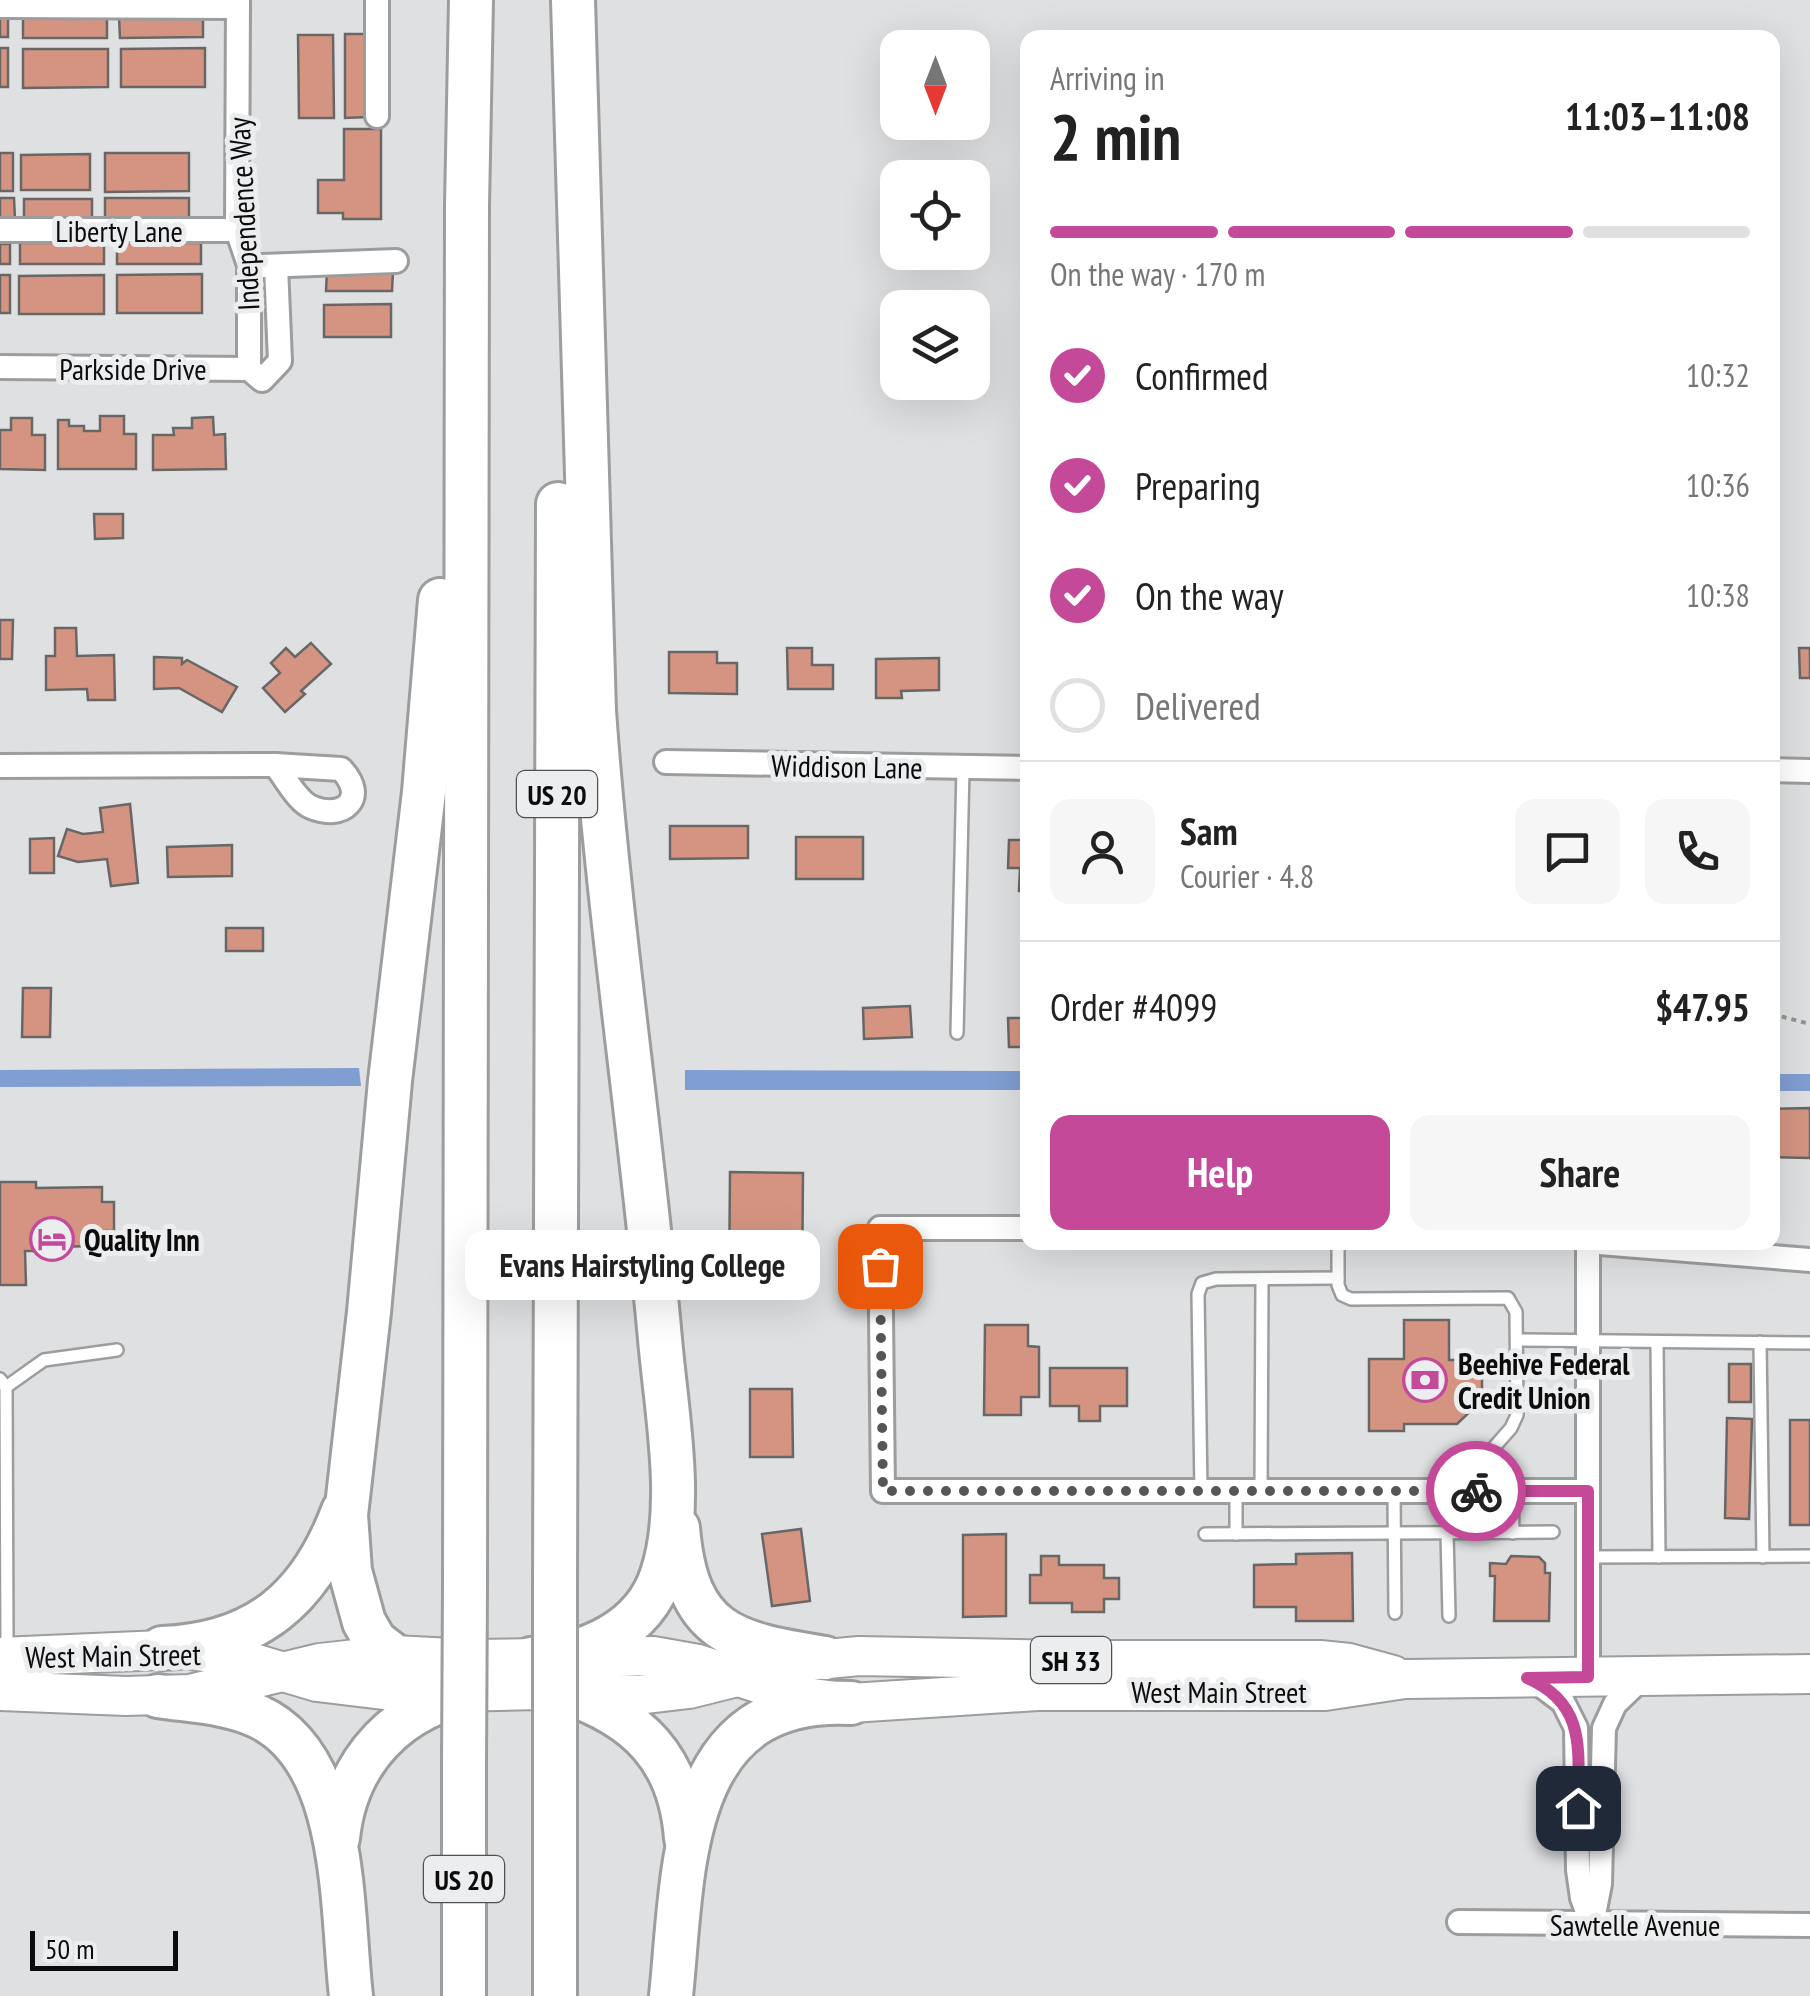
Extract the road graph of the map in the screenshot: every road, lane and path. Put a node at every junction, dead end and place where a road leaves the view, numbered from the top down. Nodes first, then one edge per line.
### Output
1 (377, 0) edge
2 (470, 0) edge
3 (560, 0) edge
4 (573, 0) edge
5 (238, 3) edge
6 (0, 6) edge
7 (377, 116) dead end
8 (467, 206) junction
9 (0, 230) edge
10 (237, 230) junction
11 (396, 262) dead end
12 (249, 265) junction
13 (276, 266) junction
14 (0, 367) edge
15 (256, 374) junction
16 (666, 762) dead end
17 (275, 764) dead end
18 (0, 766) edge
19 (963, 768) junction
20 (1020, 768) edge
21 (1780, 770) edge
22 (1810, 771) edge
23 (1780, 1016) edge
24 (1810, 1024) edge
25 (957, 1033) dead end
26 (1020, 1228) edge
27 (1338, 1250) edge
28 (1588, 1250) edge
29 (1687, 1250) edge
30 (1810, 1260) edge
31 (1262, 1278) junction
32 (1338, 1278) junction
33 (1517, 1340) junction
34 (1589, 1340) junction
35 (1656, 1342) junction
36 (1760, 1342) junction
37 (1810, 1343) edge
38 (118, 1350) dead end
39 (3, 1383) edge
40 (671, 1468) junction
41 (349, 1486) junction
42 (1201, 1491) junction
43 (1236, 1491) junction
44 (1261, 1491) junction
45 (1394, 1491) junction
46 (1446, 1491) junction
47 (1482, 1491) junction
48 (1512, 1491) junction
49 (1588, 1491) junction
50 (3, 1526) edge
51 (1553, 1532) dead end
52 (1394, 1533) junction
53 (1447, 1533) junction
54 (1513, 1533) junction
55 (1205, 1534) dead end
56 (1236, 1534) junction
57 (1660, 1556) junction
58 (1763, 1556) junction
59 (1810, 1556) edge
60 (1588, 1557) junction
61 (1396, 1613) dead end
62 (1449, 1616) dead end
63 (162, 1648) junction
64 (3, 1649) edge
65 (393, 1654) junction
66 (825, 1658) junction
67 (531, 1659) junction
68 (283, 1672) junction
69 (1810, 1674) edge
70 (737, 1676) junction
71 (1644, 1676) junction
72 (1588, 1677) junction
73 (1527, 1678) junction
74 (1405, 1679) junction
75 (0, 1691) edge
76 (476, 1691) junction
77 (565, 1692) junction
78 (158, 1696) junction
79 (851, 1703) junction
80 (686, 1844) junction
81 (338, 1869) junction
82 (1459, 1922) dead end
83 (1592, 1925) junction
84 (1810, 1925) edge
85 (351, 1996) edge
86 (464, 1996) edge
87 (555, 1996) edge
88 (671, 1996) edge

1 - 7 street
2 - 8 highway, US 20
3 - 87 highway, US 20, bridge
4 - 40 highway
5 - 6 street
5 - 10 street, Independence Way
8 - 41 highway
8 - 86 highway, US 20, bridge
9 - 10 street, Liberty Lane
10 - 12 street, Independence Way
11 - 13 street
12 - 13 street
12 - 15 street, Independence Way
13 - 15 street, Independence Way
14 - 15 street, Parkside Drive
16 - 19 street, Widdison Lane
17 - 18 street
19 - 20 street, Widdison Lane
19 - 25 lane
21 - 22 street
23 - 24 path
26 - 42 street
27 - 32 lane
28 - 34 street
29 - 30 street
31 - 32 lane
31 - 42 lane
31 - 44 lane
32 - 33 lane
33 - 34 lane
33 - 47 lane
34 - 35 lane
34 - 49 street
35 - 36 lane
35 - 57 lane
36 - 37 lane
36 - 58 lane
38 - 39 lane
39 - 50 lane
40 - 66 highway
40 - 67 highway
41 - 63 highway
41 - 65 highway
42 - 43 street
43 - 44 street
43 - 56 lane
44 - 45 street
45 - 46 street
45 - 52 lane
46 - 47 street
46 - 53 lane
47 - 48 street
48 - 49 street
48 - 54 lane
49 - 60 street
50 - 64 lane
51 - 54 lane
52 - 53 lane
52 - 56 lane
52 - 61 lane
53 - 54 lane
53 - 62 lane
55 - 56 lane
57 - 58 lane
57 - 60 lane
58 - 59 lane
60 - 72 street
63 - 64 main road, West Main Street
63 - 68 main road, West Main Street
65 - 67 main road, West Main Street
65 - 68 main road, West Main Street
66 - 70 main road, West Main Street / SH 33
66 - 74 main road, West Main Street / SH 33
67 - 70 main road, West Main Street
68 - 76 main road, West Main Street
68 - 78 main road, West Main Street
69 - 71 main road, West Main Street / SH 33
70 - 77 main road, West Main Street / SH 33
70 - 79 main road, West Main Street
71 - 72 main road, West Main Street / SH 33
71 - 83 street
72 - 73 main road, West Main Street / SH 33
73 - 74 main road, West Main Street / SH 33
73 - 83 street
74 - 79 main road, West Main Street / SH 33
75 - 78 main road, West Main Street
76 - 77 main road, West Main Street / SH 33
76 - 81 highway, SH 33
77 - 80 highway
78 - 81 highway
79 - 80 highway, SH 33
80 - 88 highway, SH 33
81 - 85 highway, SH 33
82 - 83 street, Sawtelle Avenue
83 - 84 street, Sawtelle Avenue

